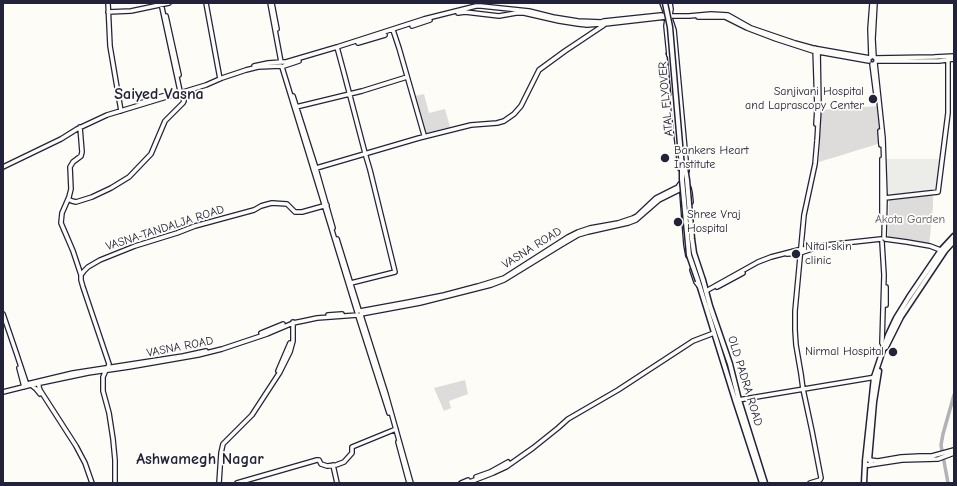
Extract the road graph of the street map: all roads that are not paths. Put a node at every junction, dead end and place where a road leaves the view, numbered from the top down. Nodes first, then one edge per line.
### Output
1 (108, 3) edge
2 (169, 3) edge
3 (206, 3) edge
4 (271, 3) edge
5 (666, 3) edge
6 (874, 3) edge
7 (162, 4) edge
8 (108, 12) junction
9 (669, 17) junction
10 (603, 24) junction
11 (589, 25) junction
12 (592, 30) junction
13 (393, 31) junction
14 (337, 48) junction
15 (816, 50) junction
16 (562, 52) junction
17 (669, 55) junction
18 (954, 56) edge
19 (948, 58) junction
20 (873, 60) junction
21 (954, 60) edge
22 (282, 64) junction
23 (407, 77) junction
24 (220, 78) junction
25 (182, 92) junction
26 (349, 93) junction
27 (676, 106) junction
28 (295, 107) junction
29 (120, 110) junction
30 (80, 126) junction
31 (424, 135) junction
32 (364, 152) junction
33 (3, 166) edge
34 (314, 167) junction
35 (684, 186) junction
36 (885, 198) junction
37 (68, 199) junction
38 (325, 206) junction
39 (954, 236) edge
40 (883, 240) junction
41 (954, 241) edge
42 (799, 251) junction
43 (942, 252) junction
44 (81, 275) junction
45 (700, 280) junction
46 (351, 283) junction
47 (702, 286) junction
48 (706, 292) junction
49 (359, 313) junction
50 (3, 314) edge
51 (3, 321) edge
52 (292, 322) junction
53 (714, 333) junction
54 (885, 347) junction
55 (106, 370) junction
56 (876, 377) junction
57 (39, 382) junction
58 (26, 385) junction
59 (803, 389) junction
60 (3, 391) edge
61 (737, 400) junction
62 (395, 430) junction
63 (538, 444) junction
64 (954, 450) edge
65 (954, 453) edge
66 (937, 457) junction
67 (867, 462) junction
68 (333, 465) junction
69 (91, 483) edge
70 (115, 483) edge
71 (218, 483) edge
72 (237, 483) edge
73 (337, 483) edge
74 (410, 483) edge
75 (461, 483) edge
76 (467, 483) edge
77 (762, 483) edge
78 (765, 483) edge
79 (810, 483) edge
80 (865, 483) edge

1 - 8 street
2 - 7 street
3 - 24 street
4 - 22 street
5 - 9 street
5 - 9 street
5 - 27 main road, ATAL FLYOVER, bridge
5 - 45 main road, ATAL FLYOVER, bridge
6 - 20 street
7 - 8 street
7 - 25 street
8 - 29 street
9 - 10 street
9 - 15 street
9 - 17 street
9 - 35 street
10 - 11 street
10 - 12 street
10 - 13 street
10 - 16 street
11 - 12 street
11 - 13 street
12 - 16 street
13 - 14 street
13 - 23 street
14 - 22 street
14 - 26 street
15 - 20 street
15 - 42 street
16 - 31 street
16 - 32 street
17 - 27 main road, bridge
17 - 35 street
18 - 19 street
19 - 20 street
19 - 21 street
19 - 36 street
20 - 36 street
20 - 40 street
22 - 24 street
22 - 28 street
23 - 26 street
23 - 31 street
24 - 25 street
25 - 29 street
25 - 37 street
26 - 28 street
26 - 32 street
27 - 45 main road, ATAL FLYOVER, bridge
28 - 34 street
29 - 30 street
30 - 33 street
30 - 37 street
31 - 32 street
32 - 34 street
32 - 46 street
34 - 38 street
35 - 47 street
35 - 49 street, VASNA ROAD
36 - 40 street
37 - 44 street
38 - 44 street, VASNA-TANDALJA ROAD
38 - 46 street
38 - 49 street
39 - 43 main road
40 - 42 street
40 - 43 street
40 - 54 street
41 - 43 main road
42 - 48 street
42 - 59 street
43 - 54 main road
44 - 55 street
45 - 47 main road, ATAL FLYOVER
46 - 49 street
47 - 48 main road, OLD PADRA ROAD
47 - 53 main road, OLD PADRA ROAD
48 - 61 main road, OLD PADRA ROAD
49 - 52 street, VASNA ROAD
49 - 62 street
50 - 58 street
51 - 58 street
52 - 55 street, VASNA ROAD
52 - 71 street
53 - 61 main road, OLD PADRA ROAD
53 - 63 street
54 - 56 main road
55 - 57 street, VASNA ROAD
55 - 70 street
56 - 59 street
56 - 67 main road
57 - 58 street, VASNA ROAD
57 - 69 street
58 - 60 street, VASNA ROAD
58 - 69 street
59 - 61 street
59 - 79 street
61 - 77 main road, OLD PADRA ROAD
61 - 78 main road, OLD PADRA ROAD
62 - 68 street
62 - 74 street
63 - 75 street
63 - 76 street
64 - 66 street
65 - 66 street
66 - 67 street
67 - 80 main road
68 - 72 street
68 - 73 street

